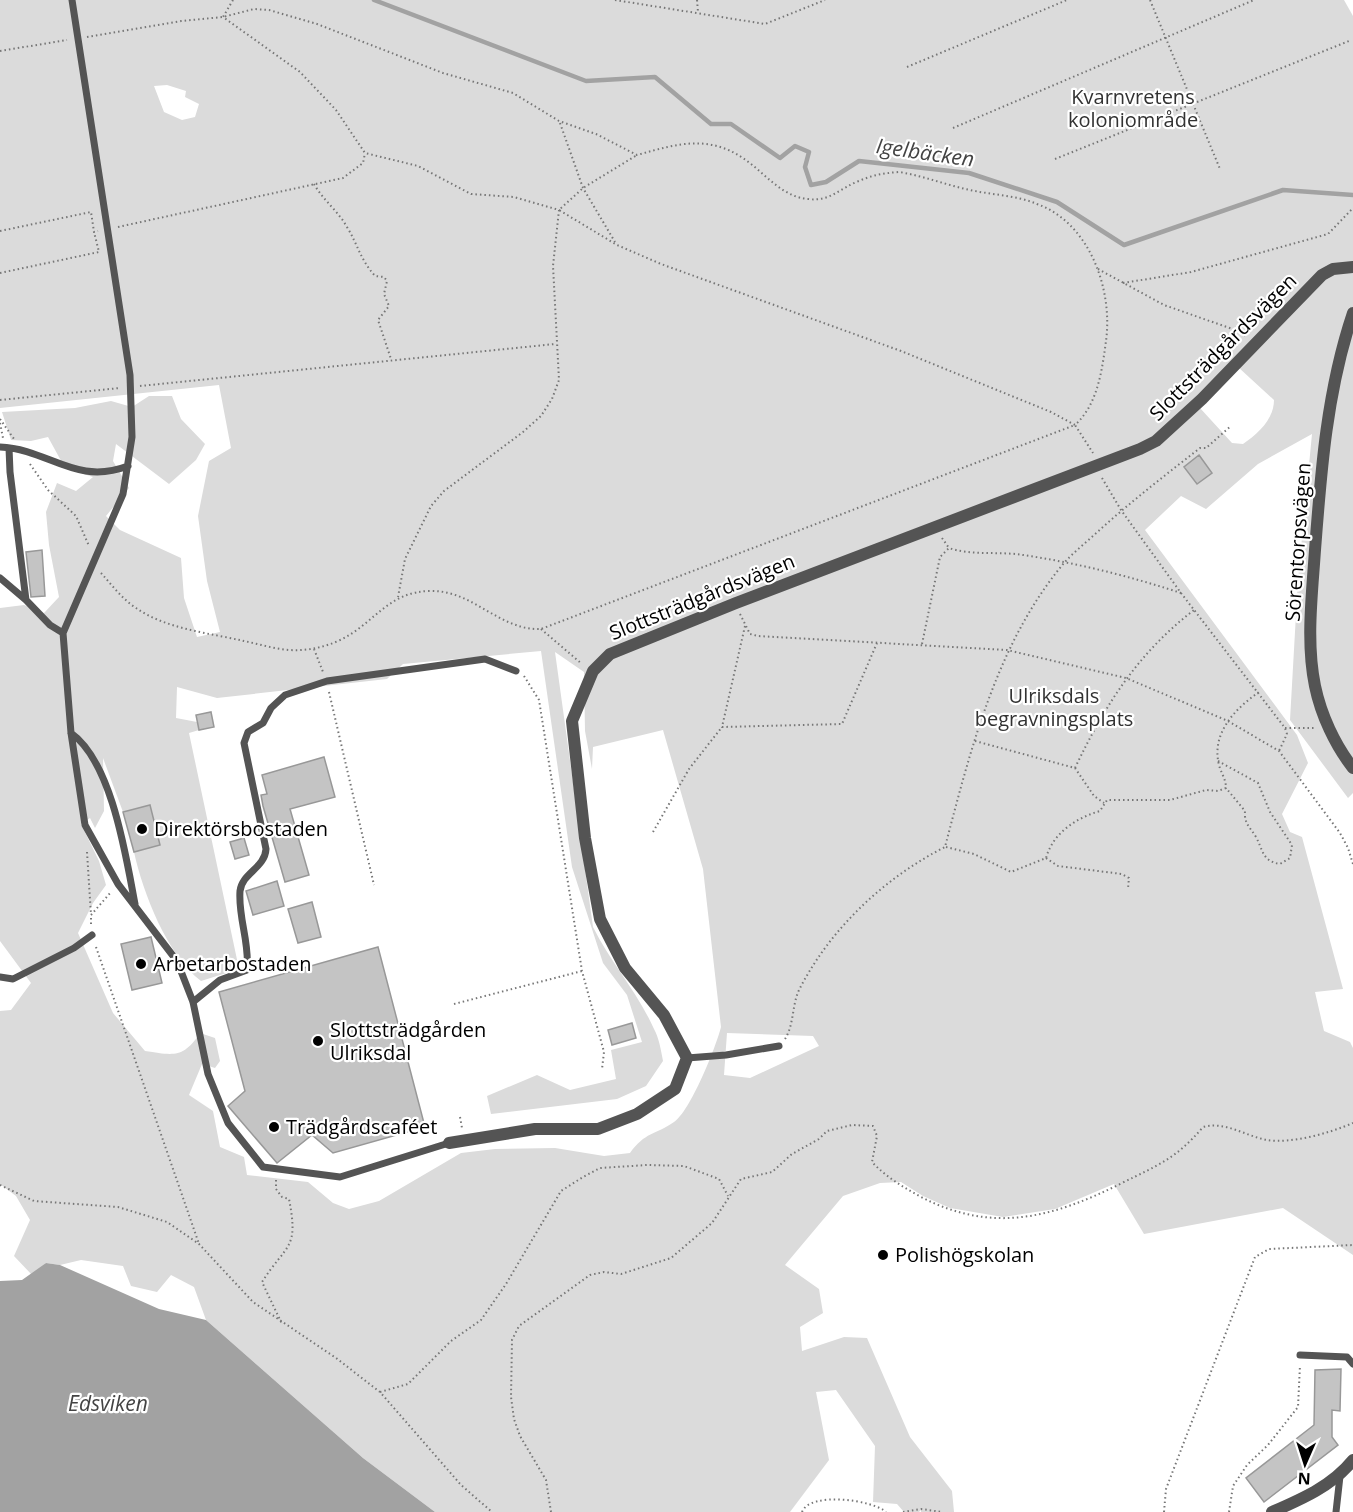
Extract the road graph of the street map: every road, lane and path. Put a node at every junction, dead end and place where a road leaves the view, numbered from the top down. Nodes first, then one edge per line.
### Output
1 (72, 0) edge
2 (233, 0) edge
3 (615, 0) edge
4 (697, 0) edge
5 (825, 0) edge
6 (1067, 0) edge
7 (1150, 0) edge
8 (1254, 0) edge
9 (698, 13) junction
10 (224, 17) junction
11 (77, 39) junction
12 (1165, 40) junction
13 (1349, 41) dead end
14 (0, 51) edge
15 (907, 67) dead end
16 (1193, 105) junction
17 (559, 121) junction
18 (952, 128) dead end
19 (365, 153) junction
20 (637, 155) junction
21 (1055, 159) dead end
22 (1220, 170) dead end
23 (314, 184) junction
24 (582, 188) junction
25 (1353, 208) edge
26 (559, 210) junction
27 (107, 230) junction
28 (0, 231) edge
29 (94, 232) junction
30 (617, 245) junction
31 (1353, 267) edge
32 (1098, 269) junction
33 (0, 273) edge
34 (1123, 283) junction
35 (1353, 313) edge
36 (557, 344) junction
37 (1253, 345) junction
38 (392, 359) junction
39 (132, 387) junction
40 (0, 400) edge
41 (0, 421) edge
42 (1075, 424) junction
43 (1231, 426) dead end
44 (4, 448) edge
45 (23, 452) junction
46 (128, 466) junction
47 (1097, 466) junction
48 (1121, 510) junction
49 (95, 561) junction
50 (1065, 562) junction
51 (0, 578) edge
52 (1181, 593) junction
53 (398, 597) junction
54 (26, 600) junction
55 (736, 603) junction
56 (1194, 610) junction
57 (745, 626) junction
58 (541, 629) junction
59 (63, 633) junction
60 (877, 642) junction
61 (922, 644) junction
62 (314, 649) junction
63 (1007, 650) junction
64 (516, 671) joint
65 (593, 671) junction
66 (1126, 678) junction
67 (327, 681) junction
68 (1259, 692) junction
69 (1228, 721) junction
70 (722, 727) junction
71 (1285, 728) junction
72 (1329, 728) junction
73 (71, 733) junction
74 (975, 741) junction
75 (1279, 751) junction
76 (1218, 761) junction
77 (1076, 768) junction
78 (1353, 768) edge
79 (1226, 788) junction
80 (1104, 803) junction
81 (653, 832) dead end
82 (945, 847) junction
83 (87, 848) dead end
84 (1047, 858) junction
85 (1353, 864) edge
86 (118, 884) junction
87 (374, 885) dead end
88 (1128, 888) dead end
89 (135, 905) junction
90 (91, 915) junction
91 (92, 936) junction
92 (582, 971) junction
93 (0, 977) edge
94 (193, 1002) junction
95 (454, 1004) dead end
96 (779, 1046) joint
97 (687, 1058) junction
98 (602, 1070) dead end
99 (1353, 1123) edge
100 (449, 1143) joint
101 (277, 1171) junction
102 (0, 1185) edge
103 (729, 1197) junction
104 (200, 1244) junction
105 (1353, 1245) edge
106 (282, 1324) junction
107 (1300, 1355) joint
108 (1353, 1364) edge
109 (380, 1392) junction
110 (1353, 1460) edge
111 (1340, 1476) junction
112 (492, 1512) edge
113 (551, 1512) edge
114 (802, 1512) edge
115 (886, 1512) edge
116 (903, 1512) edge
117 (942, 1512) edge
118 (1164, 1512) edge
119 (1229, 1512) edge
120 (1272, 1512) edge
121 (1336, 1512) edge

1 - 11 lane
2 - 10 path
3 - 9 path
4 - 9 path
5 - 9 path
6 - 15 path
7 - 12 path
8 - 12 path
10 - 11 path
10 - 17 path
10 - 19 path
11 - 14 path
11 - 27 lane
12 - 16 path
12 - 18 path
13 - 16 path
16 - 21 path
16 - 22 path
17 - 20 path
17 - 24 path
19 - 23 path
19 - 26 path
20 - 24 path
20 - 32 path
23 - 27 path
23 - 38 path
24 - 26 path
24 - 30 path
25 - 34 path
26 - 30 path
26 - 36 path
27 - 29 path
27 - 39 lane
28 - 29 path
29 - 33 path
30 - 42 path
31 - 37 street, Slottsträdgårdsvägen
32 - 34 path
32 - 42 path
34 - 37 path
35 - 72 street, Sörentorpsvägen
36 - 38 path
36 - 53 path
37 - 47 street, Slottsträdgårdsvägen
38 - 39 path
39 - 40 path
39 - 46 lane
41 - 44 path
41 - 45 path
42 - 47 path
42 - 58 path
43 - 48 path
44 - 45 lane
44 - 54 lane
45 - 46 lane
45 - 49 path
46 - 49 lane
47 - 48 path
47 - 55 street, Slottsträdgårdsvägen
48 - 50 path
48 - 52 path
49 - 59 lane
49 - 62 path
50 - 52 path
50 - 61 path
50 - 63 path
51 - 54 lane
52 - 56 path
53 - 58 path
53 - 62 path
54 - 59 lane
55 - 57 path
55 - 65 street, Slottsträdgårdsvägen
56 - 66 path
56 - 68 path
57 - 60 path
57 - 70 path
58 - 65 path
59 - 73 lane
60 - 61 path
60 - 70 path
61 - 63 path
62 - 67 path
63 - 66 path
63 - 74 path
64 - 67 lane
64 - 92 path
65 - 97 street, Slottsträdgårdsvägen
66 - 69 path
66 - 77 path
67 - 87 path
67 - 94 lane
68 - 69 path
68 - 71 path
69 - 75 path
69 - 76 path
70 - 81 path
71 - 72 path
71 - 75 path
72 - 78 street, Sörentorpsvägen
73 - 86 lane
73 - 89 lane
74 - 77 path
74 - 82 path
75 - 85 path
76 - 79 path
76 - 79 path
77 - 80 path
79 - 80 path
80 - 84 path
82 - 84 path
82 - 96 path
83 - 90 path
84 - 88 path
86 - 89 lane
86 - 90 path
89 - 94 lane
90 - 91 path
91 - 93 lane
91 - 104 path
92 - 95 path
92 - 98 path
94 - 101 lane
96 - 97 lane
97 - 100 street
99 - 103 path
100 - 101 lane
101 - 106 path
102 - 104 path
103 - 109 path
103 - 113 path
104 - 106 path
105 - 118 path
106 - 109 path
107 - 108 lane
107 - 119 path
109 - 112 path
110 - 111 street
111 - 120 street
111 - 121 lane
114 - 115 path
116 - 117 path

